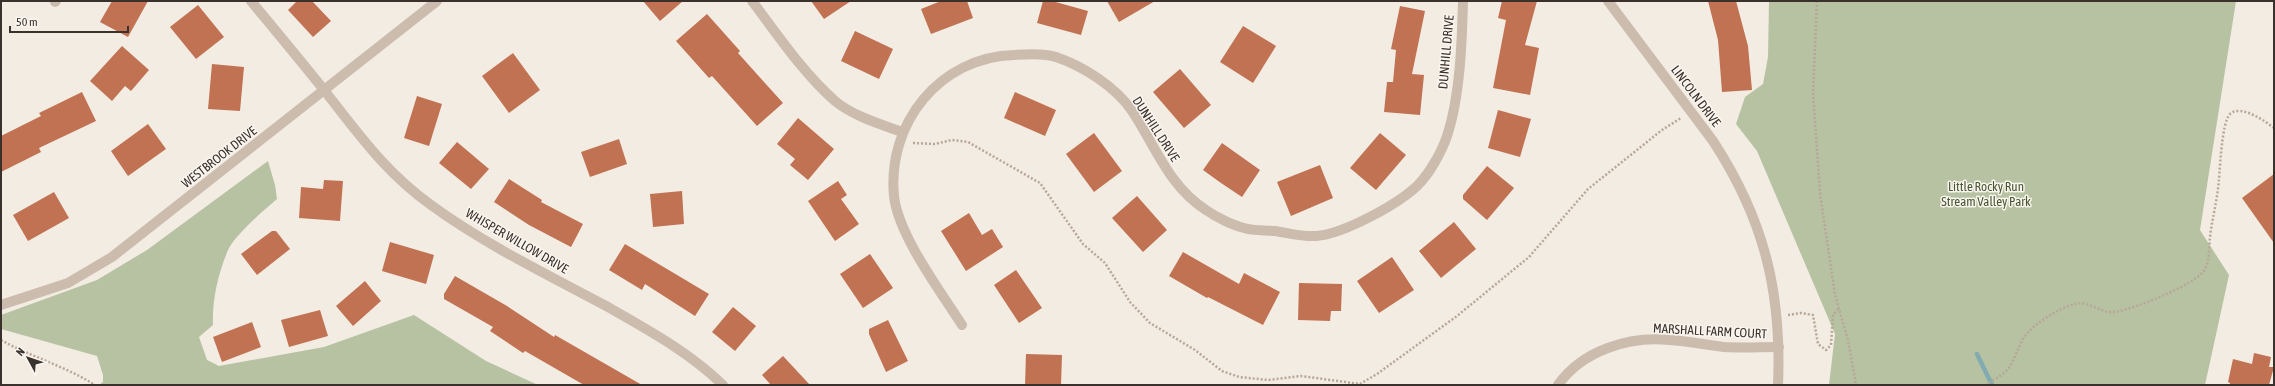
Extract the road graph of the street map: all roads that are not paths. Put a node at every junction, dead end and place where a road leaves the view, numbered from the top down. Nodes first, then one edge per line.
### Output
1 (251, 1) edge
2 (437, 1) edge
3 (752, 1) edge
4 (1463, 1) edge
5 (1608, 1) edge
6 (324, 89) junction
7 (900, 135) junction
8 (1, 305) edge
9 (962, 325) dead end
10 (1780, 347) junction
11 (723, 385) edge
12 (1558, 385) edge
13 (1778, 385) edge

1 - 6 street, WHISPER WILLOW DRIVE
2 - 6 street, WESTBROOK DRIVE
3 - 7 street
4 - 7 street, DUNHILL DRIVE
5 - 10 street, LINCOLN DRIVE
6 - 8 street, WESTBROOK DRIVE
6 - 11 street, WHISPER WILLOW DRIVE
7 - 9 street, DUNHILL DRIVE
10 - 12 street, MARSHALL FARM COURT
10 - 13 street, LINCOLN DRIVE

